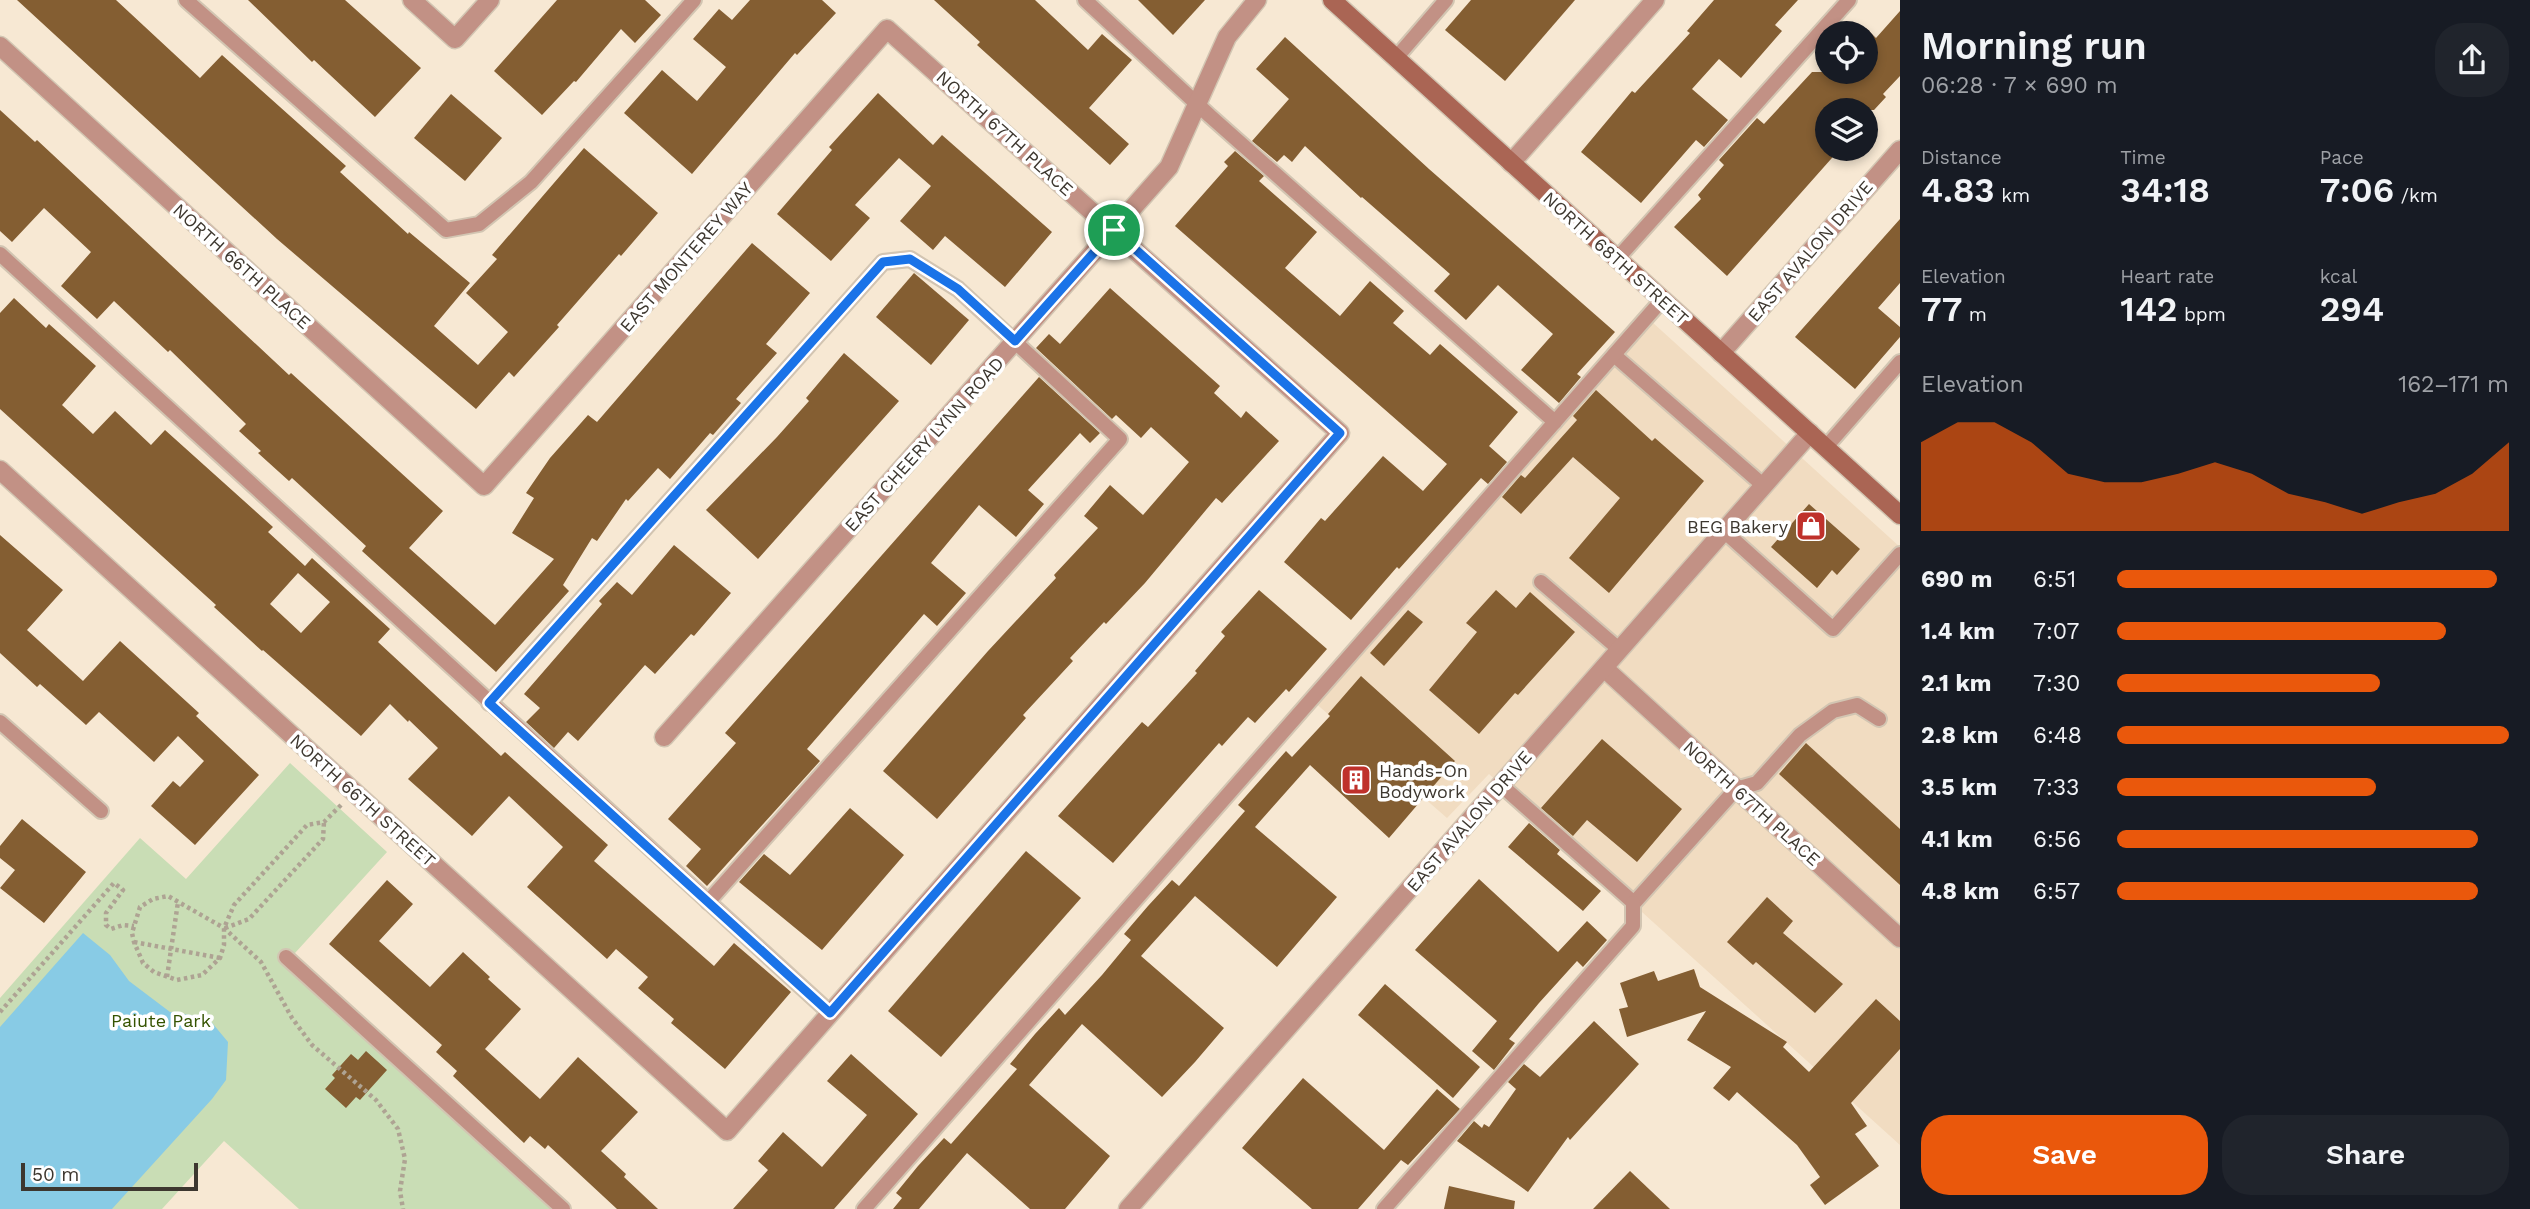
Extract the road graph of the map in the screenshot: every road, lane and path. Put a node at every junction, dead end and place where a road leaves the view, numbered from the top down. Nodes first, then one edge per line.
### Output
1 (186, 0) edge
2 (412, 0) edge
3 (490, 0) edge
4 (694, 0) edge
5 (1085, 0) edge
6 (1256, 0) edge
7 (1332, 0) edge
8 (1446, 0) edge
9 (1656, 0) edge
10 (1849, 0) edge
11 (887, 29) joint
12 (0, 47) edge
13 (1396, 58) junction
14 (1197, 104) junction
15 (1900, 150) edge
16 (1511, 163) junction
17 (1114, 230) junction
18 (0, 254) edge
19 (1617, 259) junction
20 (1662, 300) junction
21 (1015, 341) junction
22 (1721, 353) junction
23 (1614, 355) junction
24 (1900, 362) edge
25 (1555, 422) junction
26 (1810, 433) junction
27 (1826, 447) junction
28 (0, 470) edge
29 (484, 486) joint
30 (1764, 486) junction
31 (1900, 515) edge
32 (1724, 531) junction
33 (1900, 554) edge
34 (1541, 582) dead end
35 (1620, 650) junction
36 (1604, 668) junction
37 (489, 703) junction
38 (1880, 719) dead end
39 (0, 722) edge
40 (664, 737) dead end
41 (1501, 785) junction
42 (1736, 789) junction
43 (101, 811) dead end
44 (178, 902) junction
45 (708, 902) junction
46 (1633, 903) junction
47 (134, 926) junction
48 (224, 928) junction
49 (1900, 938) edge
50 (134, 942) junction
51 (171, 949) junction
52 (286, 957) dead end
53 (220, 958) junction
54 (167, 977) junction
55 (0, 1012) edge
56 (830, 1013) junction
57 (403, 1209) edge
58 (563, 1209) edge
59 (864, 1209) edge
60 (1128, 1209) edge
61 (1384, 1209) edge

1 - 4 lane
2 - 3 street
5 - 14 lane
6 - 14 street, EAST CHEERY LYNN ROAD
7 - 13 main road, NORTH 68TH STREET
8 - 13 lane
9 - 16 street
10 - 19 lane
11 - 17 street, NORTH 67TH PLACE
11 - 29 street, EAST MONTEREY WAY
12 - 29 street, NORTH 66TH PLACE
13 - 16 main road, NORTH 68TH STREET
14 - 17 street, EAST CHEERY LYNN ROAD
14 - 25 lane
15 - 22 street, EAST AVALON DRIVE
16 - 19 main road, NORTH 68TH STREET
17 - 21 street, EAST CHEERY LYNN ROAD
17 - 56 street, NORTH 67TH PLACE
18 - 37 lane
19 - 20 main road, NORTH 68TH STREET
20 - 22 main road, NORTH 68TH STREET
20 - 23 lane
21 - 37 lane
21 - 40 street, EAST CHEERY LYNN ROAD
21 - 45 lane
22 - 26 main road, NORTH 68TH STREET
23 - 25 lane
23 - 30 lane
24 - 27 lane
25 - 59 lane
26 - 27 main road, NORTH 68TH STREET
26 - 30 street, EAST AVALON DRIVE
27 - 31 main road, NORTH 68TH STREET
28 - 56 street, NORTH 66TH STREET
30 - 32 street, EAST AVALON DRIVE
32 - 33 lane
32 - 35 street, EAST AVALON DRIVE
34 - 35 lane
35 - 36 street, EAST AVALON DRIVE
36 - 41 street, EAST AVALON DRIVE
36 - 42 street, NORTH 67TH PLACE
37 - 45 lane
38 - 42 lane
39 - 43 lane
41 - 46 lane
41 - 60 street, EAST AVALON DRIVE
42 - 46 lane
42 - 49 street, NORTH 67TH PLACE
44 - 47 path
44 - 48 path
44 - 51 path
45 - 56 lane
46 - 61 lane
47 - 50 path
47 - 55 path
48 - 48 path
48 - 53 path
48 - 57 path
50 - 51 path
50 - 54 path
51 - 53 path
51 - 54 path
52 - 58 lane
53 - 54 path

